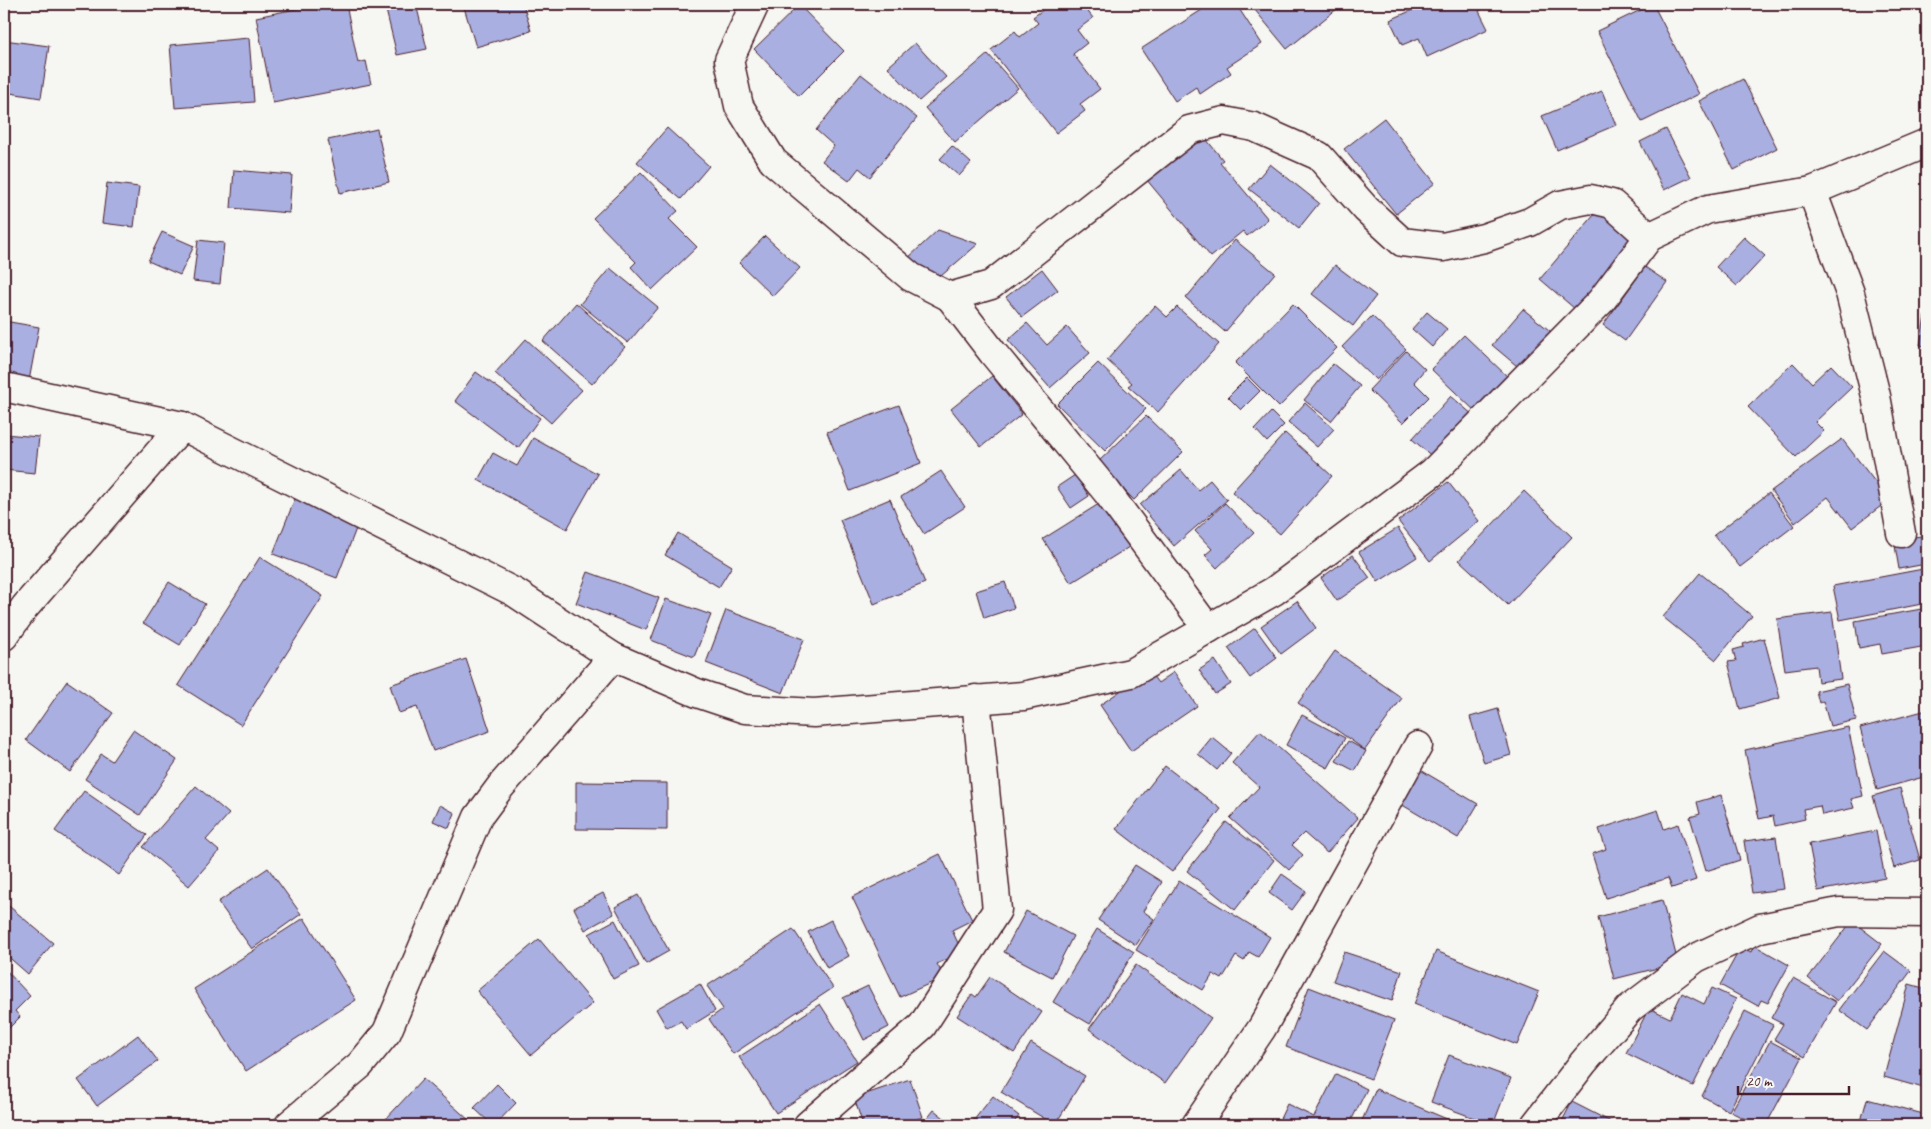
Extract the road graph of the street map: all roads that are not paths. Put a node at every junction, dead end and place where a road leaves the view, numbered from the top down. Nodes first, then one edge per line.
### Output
1 (755, 4) edge
2 (1927, 143) edge
3 (1812, 191) junction
4 (1649, 237) junction
5 (950, 297) junction
6 (4, 387) edge
7 (182, 426) junction
8 (1901, 533) dead end
9 (1208, 629) junction
10 (4, 636) edge
11 (613, 657) junction
12 (976, 699) junction
13 (1418, 746) dead end
14 (1927, 912) edge
15 (289, 1125) edge
16 (808, 1125) edge
17 (1196, 1125) edge
18 (1536, 1125) edge

1 - 5 street
2 - 3 street
3 - 4 street
3 - 8 street
4 - 5 street
4 - 9 street
5 - 9 street
6 - 7 street
7 - 10 street
7 - 11 street
9 - 12 street
11 - 12 street
11 - 15 street
12 - 16 street
13 - 17 street
14 - 18 street

